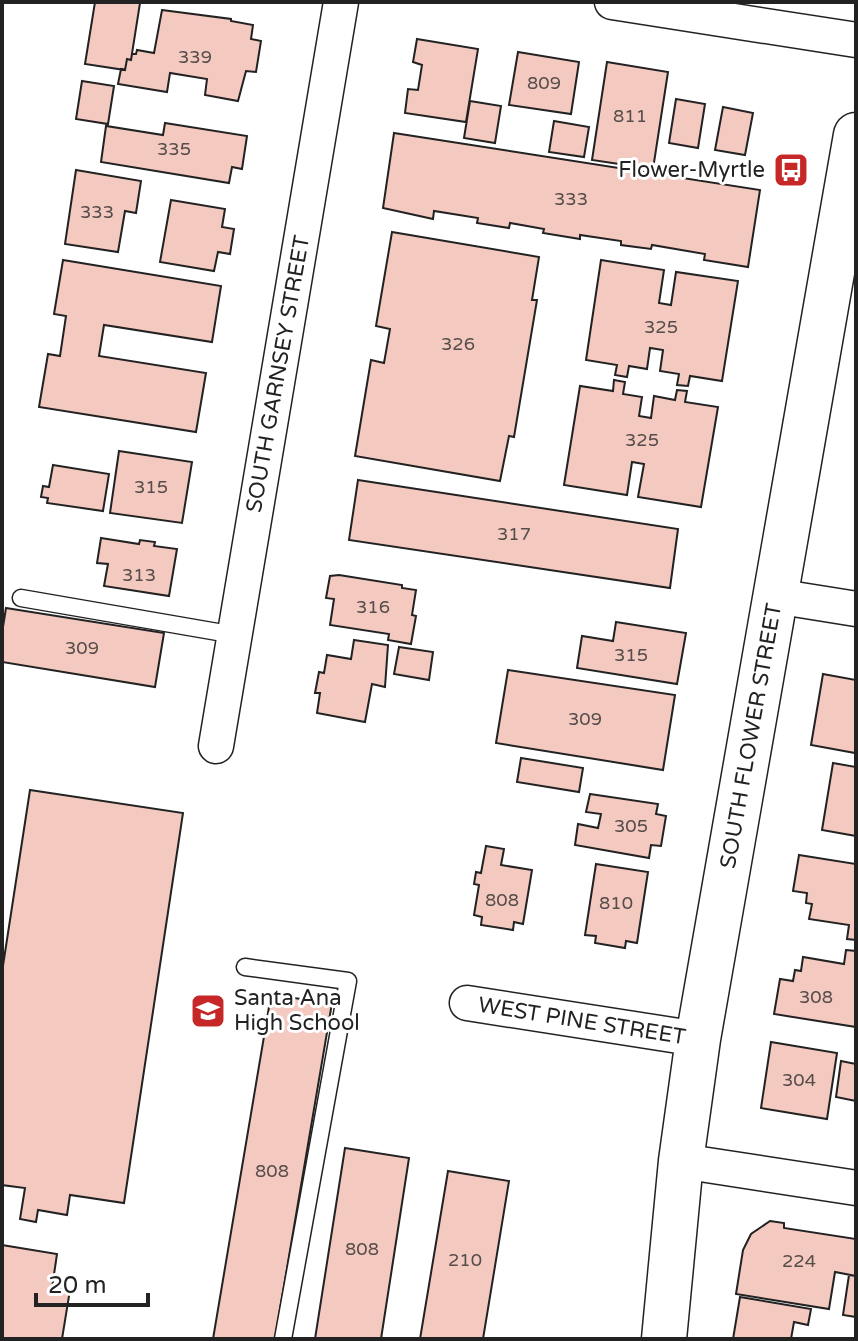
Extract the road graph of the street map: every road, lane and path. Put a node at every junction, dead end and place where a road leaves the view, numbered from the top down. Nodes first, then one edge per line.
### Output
1 (341, 2) edge
2 (612, 2) edge
3 (856, 40) edge
4 (856, 135) edge
5 (775, 596) junction
6 (21, 598) dead end
7 (856, 609) edge
8 (235, 635) junction
9 (216, 746) dead end
10 (245, 967) dead end
11 (467, 1003) dead end
12 (698, 1039) junction
13 (681, 1161) junction
14 (856, 1188) edge
15 (283, 1339) edge
16 (664, 1339) edge

1 - 8 street, SOUTH GARNSEY STREET
2 - 3 street
4 - 5 street, SOUTH FLOWER STREET
5 - 7 street
5 - 12 street, SOUTH FLOWER STREET
6 - 8 lane
8 - 9 street, SOUTH GARNSEY STREET
10 - 15 lane
11 - 12 street, WEST PINE STREET
12 - 13 street, SOUTH FLOWER STREET
13 - 14 street
13 - 16 street, SOUTH FLOWER STREET

